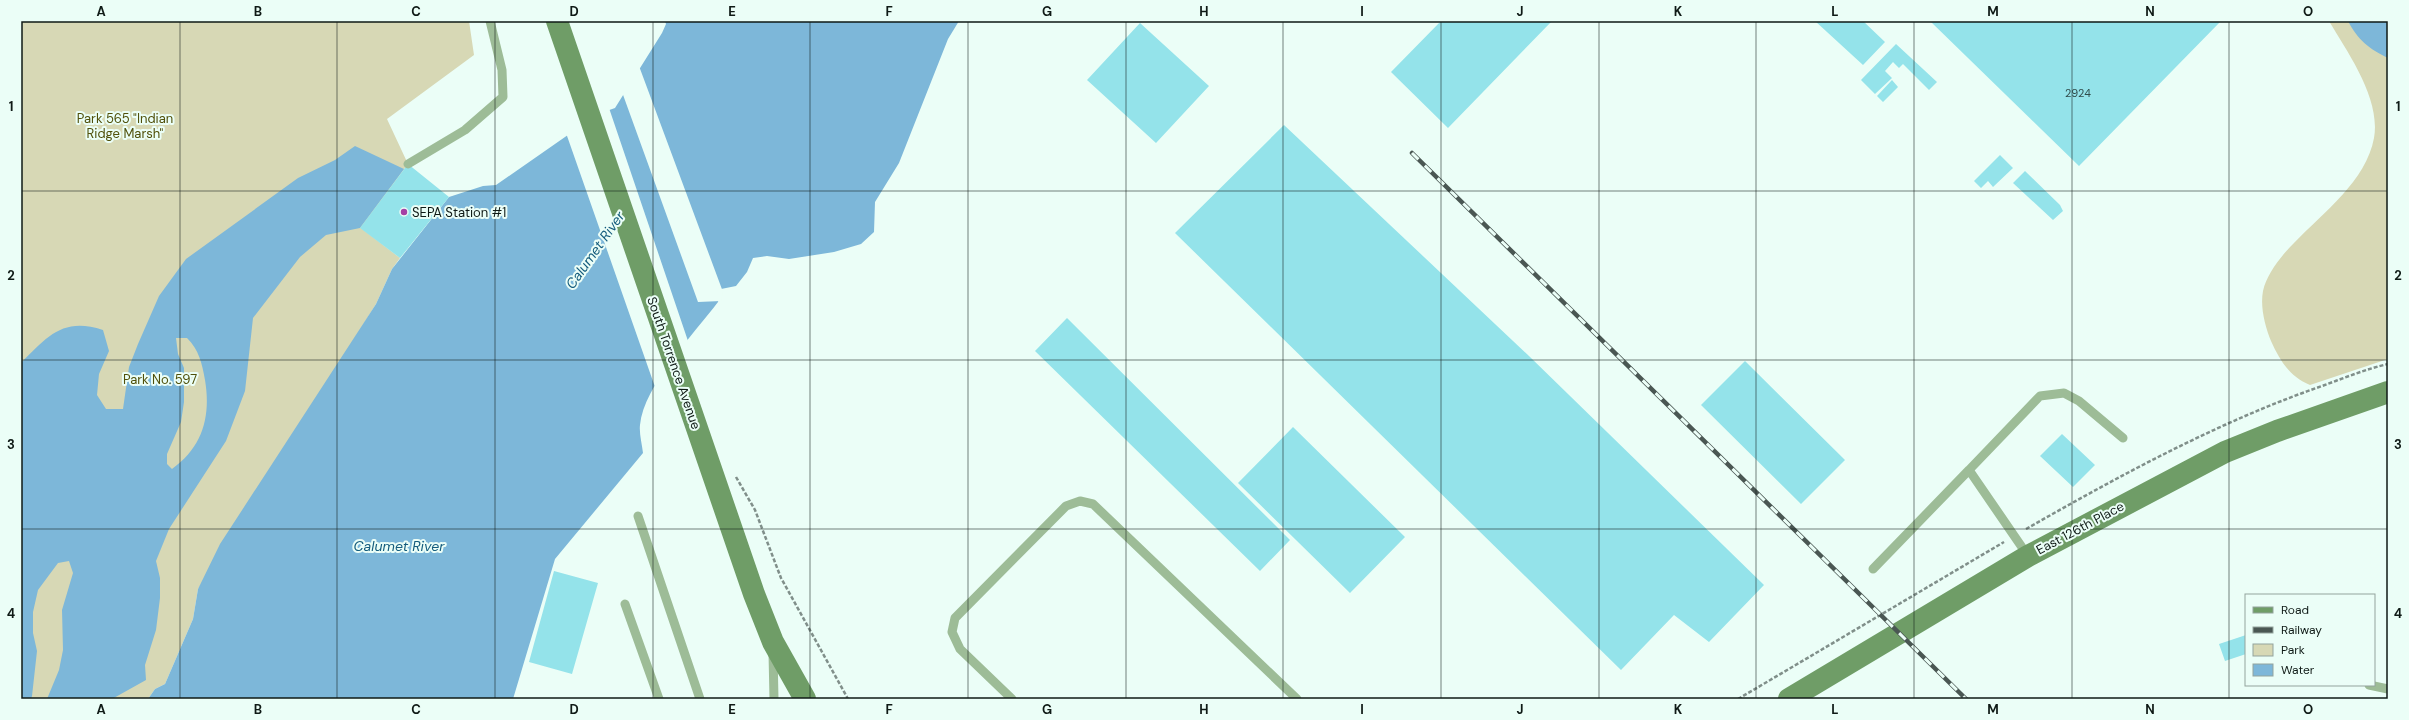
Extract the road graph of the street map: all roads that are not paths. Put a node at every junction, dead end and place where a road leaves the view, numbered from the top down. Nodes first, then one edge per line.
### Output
1 (490, 21) edge
2 (557, 21) edge
3 (408, 164) dead end
4 (2388, 392) edge
5 (2123, 438) dead end
6 (1969, 470) junction
7 (638, 516) dead end
8 (2028, 556) junction
9 (1873, 569) dead end
10 (625, 604) dead end
11 (773, 642) junction
12 (2374, 686) edge
13 (2388, 689) edge
14 (659, 699) edge
15 (700, 699) edge
16 (774, 699) edge
17 (804, 699) edge
18 (1012, 699) edge
19 (1297, 699) edge
20 (1789, 699) edge

1 - 3 lane
2 - 11 main road, South Torrence Avenue
4 - 8 main road, East 126th Place
5 - 6 lane
6 - 8 lane
6 - 9 lane
7 - 15 lane
8 - 20 main road, East 126th Place
10 - 14 lane
11 - 16 lane
11 - 17 main road, South Torrence Avenue
12 - 13 lane
18 - 19 lane

